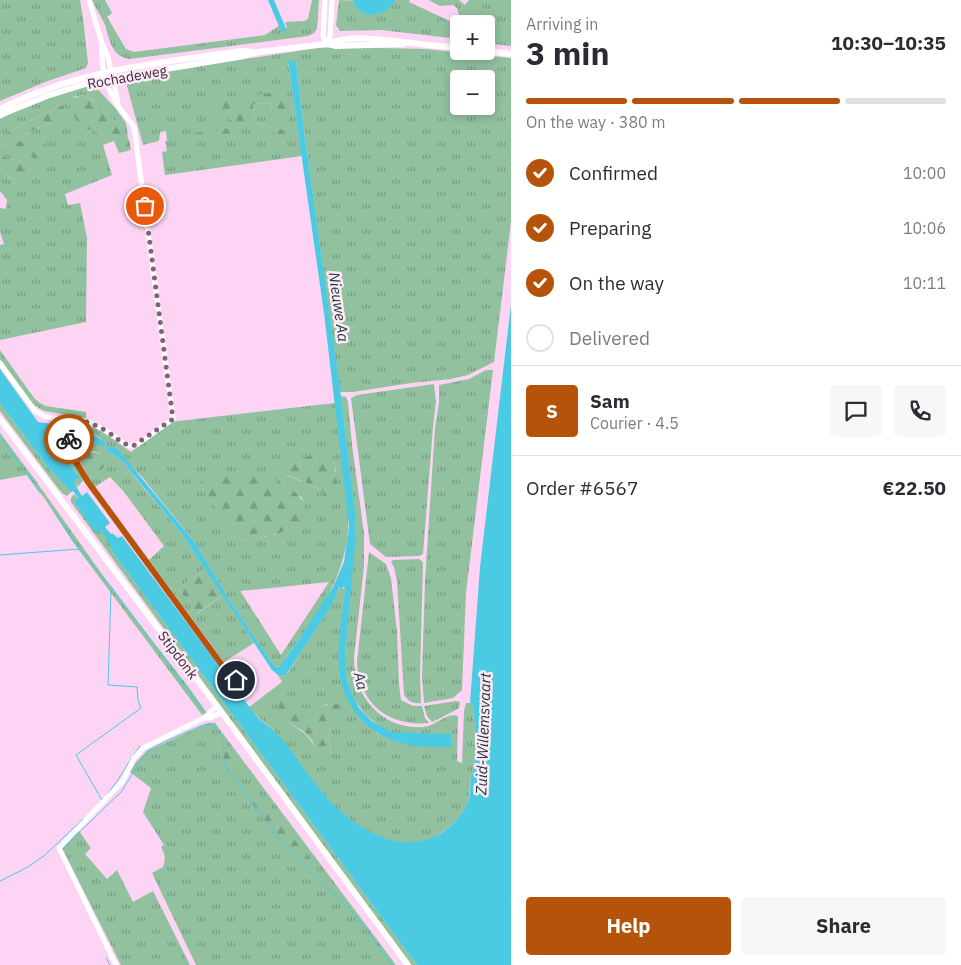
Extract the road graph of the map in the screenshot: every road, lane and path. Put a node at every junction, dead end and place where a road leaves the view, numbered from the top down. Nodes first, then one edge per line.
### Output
1 (89, 0) edge
2 (325, 0) edge
3 (332, 0) edge
4 (326, 44) junction
5 (450, 47) edge
6 (495, 52) edge
7 (511, 54) edge
8 (108, 75) junction
9 (0, 110) edge
10 (0, 115) edge
11 (0, 363) edge
12 (0, 419) edge
13 (70, 420) junction
14 (244, 691) dead end
15 (219, 709) junction
16 (116, 965) edge
17 (408, 965) edge

1 - 8 street
2 - 4 street
3 - 4 street
4 - 5 main road, Rochadeweg
4 - 8 main road, Rochadeweg
6 - 7 main road
8 - 9 main road, Rochadeweg
8 - 10 main road, Rochadeweg
8 - 13 street
11 - 13 street
12 - 15 main road, Stipdonk
13 - 14 street
15 - 16 street
15 - 17 main road, Stipdonk

